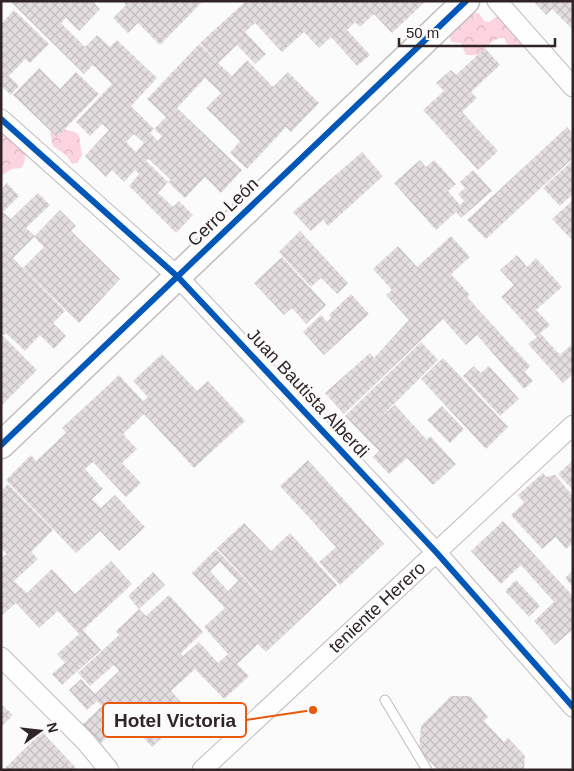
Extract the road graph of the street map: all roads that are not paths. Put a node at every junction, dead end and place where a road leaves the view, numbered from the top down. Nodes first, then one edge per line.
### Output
1 (466, 1) edge
2 (497, 1) edge
3 (573, 87) edge
4 (1, 119) edge
5 (178, 277) junction
6 (573, 425) edge
7 (1, 445) edge
8 (436, 552) junction
9 (1, 657) edge
10 (385, 700) dead end
11 (573, 707) edge
12 (110, 770) edge
13 (202, 770) edge
14 (427, 770) edge

1 - 5 street, Cerro León
2 - 3 street
4 - 5 street, Juan Bautista Alberdi
5 - 7 street, Cerro León
5 - 8 street, Juan Bautista Alberdi
6 - 8 street, teniente Herero
8 - 11 street, Juan Bautista Alberdi
8 - 13 street, teniente Herero
9 - 12 street
10 - 14 lane

